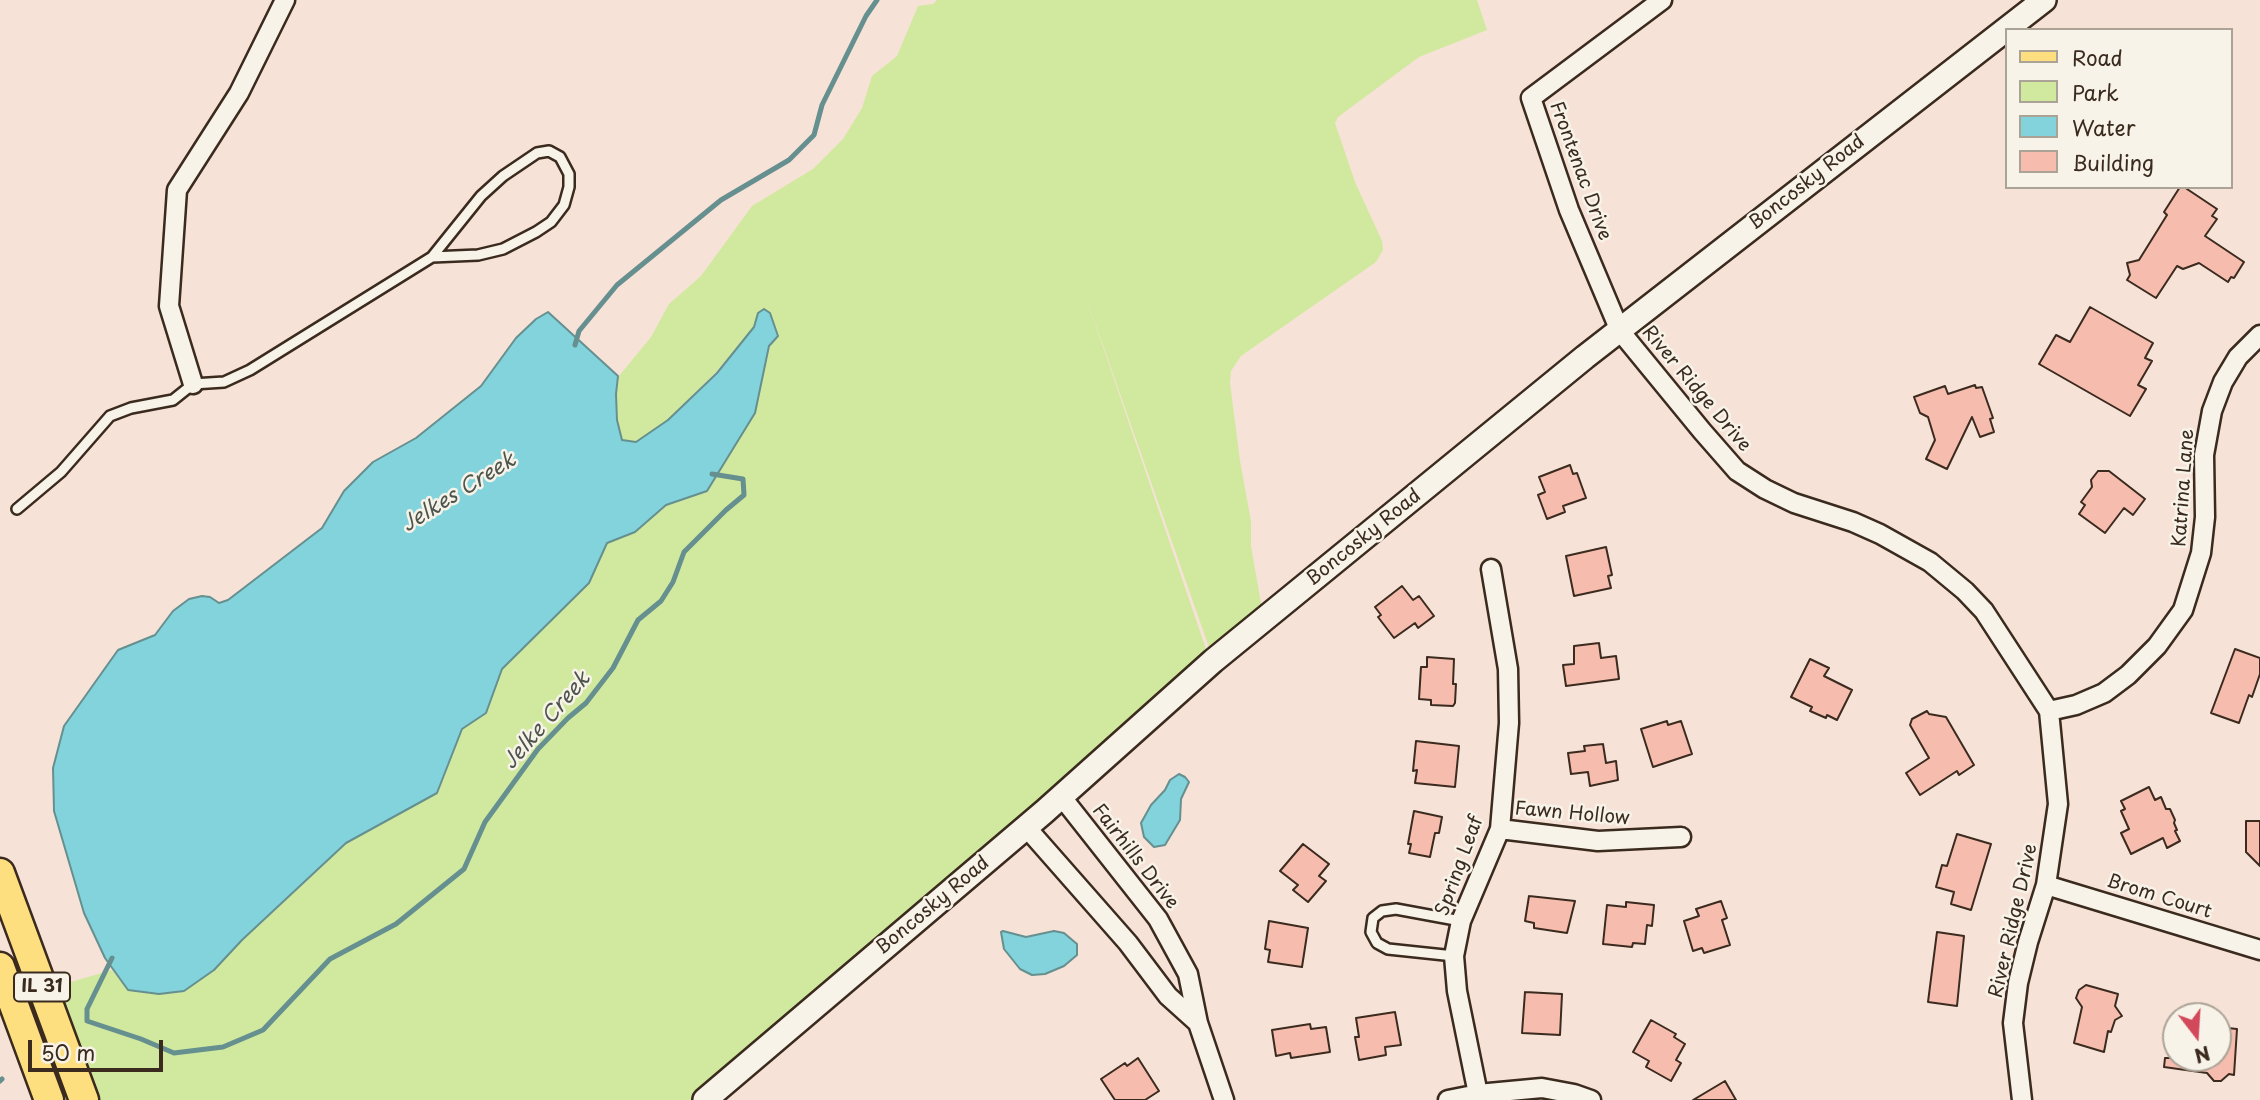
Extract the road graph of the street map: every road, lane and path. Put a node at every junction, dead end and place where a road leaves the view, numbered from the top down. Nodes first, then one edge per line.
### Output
1 (285, 0) edge
2 (1662, 0) edge
3 (2043, 0) edge
4 (2007, 28) edge
5 (2004, 30) edge
6 (432, 257) junction
7 (1620, 331) junction
8 (2260, 335) edge
9 (193, 384) junction
10 (17, 509) dead end
11 (1491, 569) dead end
12 (2049, 711) junction
13 (1061, 796) junction
14 (1026, 827) junction
15 (1500, 829) junction
16 (1682, 837) dead end
17 (0, 873) edge
18 (2046, 885) junction
19 (1461, 921) junction
20 (2260, 950) edge
21 (1454, 956) junction
22 (0, 967) edge
23 (1198, 1023) junction
24 (1478, 1094) junction
25 (48, 1100) edge
26 (84, 1100) edge
27 (705, 1100) edge
28 (1224, 1100) edge
29 (1448, 1100) edge
30 (1591, 1100) edge
31 (2022, 1100) edge

1 - 9 street
2 - 7 street, Frontenac Drive
3 - 4 street, Boncosky Road
5 - 7 street, Boncosky Road
6 - 6 lane
6 - 9 lane
7 - 12 street, River Ridge Drive
7 - 13 street, Boncosky Road
8 - 12 street, Katrina Lane
9 - 10 lane
11 - 15 street, Spring Leaf
12 - 18 street, River Ridge Drive
13 - 14 street, Boncosky Road
13 - 23 street, Fairhills Drive
14 - 23 street, Fairhills Drive
14 - 27 street, Boncosky Road
15 - 16 street, Fawn Hollow
15 - 19 street, Spring Leaf
17 - 26 main road, IL 31
18 - 20 street, Brom Court
18 - 31 street, River Ridge Drive
19 - 21 street, Spring Leaf
19 - 21 lane
21 - 24 street, Spring Leaf
22 - 25 main road
23 - 28 street, Fairhills Drive
24 - 29 street
24 - 30 street

